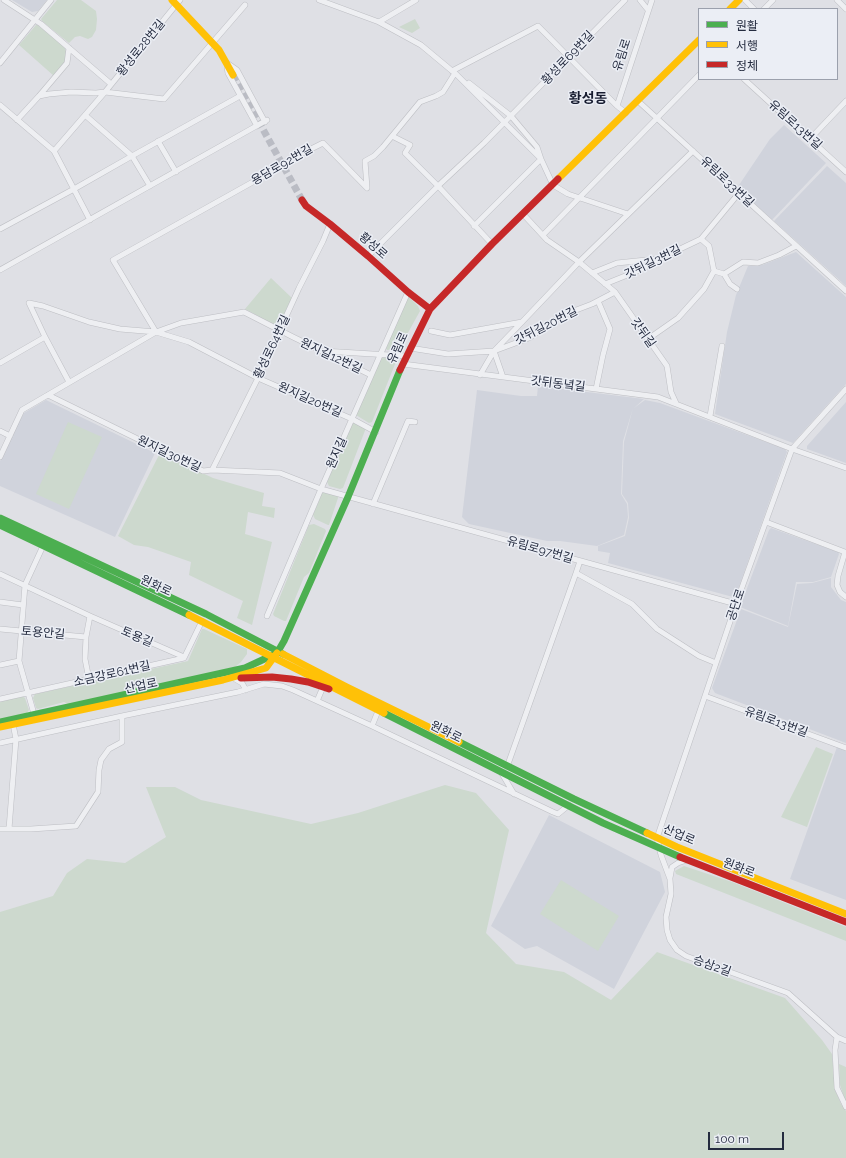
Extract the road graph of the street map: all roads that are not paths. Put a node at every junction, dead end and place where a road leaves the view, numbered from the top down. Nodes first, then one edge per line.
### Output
1 (4, 0) edge
2 (52, 0) edge
3 (319, 0) edge
4 (414, 0) edge
5 (625, 0) edge
6 (640, 0) edge
7 (652, 0) edge
8 (739, 0) edge
9 (745, 0) edge
10 (773, 0) edge
11 (837, 0) edge
12 (176, 1) edge
13 (245, 5) dead end
14 (731, 8) edge
15 (753, 8) edge
16 (765, 8) edge
17 (846, 8) edge
18 (648, 10) junction
19 (35, 20) junction
20 (379, 22) junction
21 (698, 41) edge
22 (212, 42) junction
23 (69, 48) junction
24 (569, 57) junction
25 (0, 62) edge
26 (226, 62) junction
27 (454, 72) junction
28 (233, 75) tunnel mouth
29 (698, 76) edge
30 (745, 80) edge
31 (112, 84) junction
32 (105, 92) junction
33 (38, 96) junction
34 (240, 96) junction
35 (638, 101) junction
36 (846, 101) edge
37 (0, 105) edge
38 (618, 106) junction
39 (626, 113) junction
40 (85, 115) junction
41 (511, 116) junction
42 (658, 118) junction
43 (17, 120) junction
44 (504, 123) junction
45 (257, 126) junction
46 (392, 136) junction
47 (810, 139) junction
48 (158, 141) junction
49 (54, 151) junction
50 (693, 151) junction
51 (132, 156) junction
52 (541, 159) junction
53 (176, 172) junction
54 (846, 172) edge
55 (553, 185) junction
56 (150, 186) junction
57 (438, 186) junction
58 (74, 189) junction
59 (739, 193) junction
60 (579, 198) junction
61 (302, 200) tunnel mouth
62 (523, 214) junction
63 (628, 214) junction
64 (90, 220) junction
65 (330, 224) junction
66 (474, 226) junction
67 (0, 229) edge
68 (543, 235) junction
69 (701, 239) junction
70 (492, 244) junction
71 (796, 246) junction
72 (368, 256) junction
73 (659, 259) junction
74 (579, 262) junction
75 (0, 270) edge
76 (714, 271) junction
77 (592, 273) junction
78 (724, 274) junction
79 (605, 284) junction
80 (737, 289) dead end
81 (846, 291) edge
82 (408, 292) junction
83 (615, 292) junction
84 (598, 301) junction
85 (430, 309) junction
86 (522, 322) junction
87 (279, 330) junction
88 (431, 331) dead end
89 (156, 332) junction
90 (45, 337) junction
91 (648, 339) junction
92 (722, 346) dead end
93 (410, 348) junction
94 (320, 351) junction
95 (494, 351) junction
96 (380, 354) junction
97 (406, 356) junction
98 (0, 363) edge
99 (403, 364) junction
100 (371, 375) junction
101 (480, 375) junction
102 (502, 377) junction
103 (258, 378) junction
104 (69, 382) junction
105 (596, 389) junction
106 (846, 389) edge
107 (48, 395) junction
108 (676, 403) junction
109 (710, 416) junction
110 (352, 419) junction
111 (415, 422) dead end
112 (0, 431) edge
113 (376, 432) junction
114 (10, 436) junction
115 (792, 449) junction
116 (0, 457) edge
117 (846, 468) edge
118 (212, 470) junction
119 (321, 489) junction
120 (348, 497) junction
121 (373, 504) junction
122 (0, 518) edge
123 (766, 522) junction
124 (0, 525) edge
125 (43, 546) junction
126 (580, 561) junction
127 (576, 573) junction
128 (0, 574) edge
129 (25, 585) junction
130 (846, 597) edge
131 (0, 602) edge
132 (736, 604) junction
133 (23, 605) junction
134 (90, 616) junction
135 (267, 616) dead end
136 (202, 621) junction
137 (0, 630) edge
138 (22, 632) junction
139 (86, 637) junction
140 (274, 655) junction
141 (184, 657) junction
142 (20, 661) junction
143 (716, 663) junction
144 (0, 665) edge
145 (257, 677) junction
146 (89, 679) junction
147 (235, 679) junction
148 (223, 680) junction
149 (323, 687) junction
150 (246, 690) junction
151 (28, 693) junction
152 (705, 696) junction
153 (0, 699) edge
154 (316, 701) junction
155 (359, 701) junction
156 (378, 710) junction
157 (34, 714) junction
158 (122, 716) junction
159 (0, 722) edge
160 (13, 724) junction
161 (372, 726) junction
162 (0, 727) edge
163 (16, 739) junction
164 (0, 743) edge
165 (846, 748) edge
166 (507, 766) junction
167 (500, 771) junction
168 (514, 794) junction
169 (569, 805) junction
170 (0, 828) edge
171 (9, 829) junction
172 (657, 838) junction
173 (659, 848) junction
174 (688, 860) junction
175 (670, 879) junction
176 (846, 914) edge
177 (846, 922) edge
178 (837, 1037) junction
179 (846, 1040) edge
180 (846, 1107) edge

1 - 19 street
2 - 19 street
3 - 20 street
4 - 20 street
5 - 24 street, 황성로69번길
6 - 18 street
7 - 18 street, 유림로
8 - 14 street
9 - 15 street
10 - 16 street
11 - 17 street
12 - 22 street
12 - 31 street, 황성로28번길
13 - 22 street
18 - 38 street, 유림로
19 - 23 street
19 - 25 street
20 - 27 street
21 - 35 street, 유림로
22 - 26 street
22 - 32 street, 황성로28번길
23 - 31 street
23 - 33 street
24 - 27 street
24 - 38 street
24 - 41 street, 황성로69번길
26 - 28 street
26 - 34 street
26 - 45 street
27 - 41 street
27 - 44 street
27 - 46 street, 용담로92번길
29 - 42 street
30 - 47 street, 유림로13번길
31 - 32 street, 황성로28번길
32 - 33 street
32 - 40 street, 황성로28번길
33 - 43 street
34 - 45 street
34 - 48 street
35 - 39 street, 유림로
35 - 42 street, 유림로33번길
36 - 47 street
37 - 43 street
38 - 39 street
39 - 55 street, 유림로
40 - 49 street, 황성로28번길
40 - 51 street
41 - 44 street, 황성로69번길
41 - 52 street
42 - 50 street, 유림로33번길
42 - 60 street
43 - 49 street
44 - 52 street
44 - 57 street, 황성로69번길
45 - 53 street
46 - 57 street
46 - 89 street, 용담로92번길
47 - 54 street, 유림로13번길
48 - 51 street
48 - 53 street
49 - 58 street
50 - 59 street, 유림로33번길
50 - 63 street
51 - 56 street
51 - 58 street
52 - 55 street
52 - 66 street
53 - 56 street
55 - 60 street
55 - 62 street, 유림로
56 - 64 street
57 - 66 street
57 - 72 street, 황성로69번길
58 - 64 street
58 - 67 street
59 - 69 street, 갓뒤길3번길
59 - 71 street, 유림로33번길
60 - 63 street
60 - 68 street
61 - 65 street, 황성로
62 - 68 street, 갓뒤길
62 - 70 street, 유림로
63 - 74 street
64 - 75 street
65 - 72 street, 황성로
65 - 87 street, 황성로64번길
66 - 70 street
68 - 74 street, 갓뒤길
69 - 73 street, 갓뒤길3번길
69 - 76 street
70 - 85 street, 유림로
71 - 78 street
71 - 81 street, 유림로33번길
72 - 82 street, 황성로
73 - 77 street
73 - 79 street, 갓뒤길3번길
74 - 77 street, 갓뒤길
74 - 86 street
76 - 78 street
76 - 91 street
77 - 79 street, 갓뒤길
78 - 80 street
79 - 83 street, 갓뒤길
82 - 85 street, 황성로
82 - 96 street, 원지길
83 - 84 street, 갓뒤길20번길
83 - 91 street, 갓뒤길
84 - 95 street, 갓뒤길20번길
84 - 105 street
85 - 93 street, 유림로
86 - 88 street
86 - 95 street
87 - 89 street, 원지길12번길
87 - 94 street, 원지길12번길
87 - 103 street, 황성로64번길
89 - 90 street, 원지길12번길
89 - 103 street, 원지길20번길
89 - 104 street, 원지길12번길
90 - 98 street
90 - 104 street, 원지길12번길
91 - 108 street, 갓뒤길
92 - 109 street
93 - 95 street, 갓뒤길20번길
93 - 97 street, 유림로
94 - 96 street
94 - 100 street, 원지길12번길
95 - 101 street
95 - 102 street
96 - 97 street
96 - 100 street, 원지길
97 - 99 street, 유림로
99 - 101 street, 갓뒤동녘길
99 - 113 street, 유림로
100 - 110 street, 원지길
101 - 102 street, 갓뒤동녘길
102 - 105 street, 갓뒤동녘길
103 - 110 street, 원지길20번길
103 - 118 street, 황성로64번길
104 - 107 street, 원지길12번길
105 - 108 street, 갓뒤동녘길
106 - 115 street, 공단로
107 - 114 street, 원지길12번길
107 - 118 street, 원지길30번길
108 - 109 street, 갓뒤동녘길
109 - 115 street, 갓뒤동녘길
110 - 113 street, 원지길20번길
110 - 119 street, 원지길
111 - 121 street
112 - 114 street
113 - 120 street, 유림로
114 - 116 street, 원지길12번길
115 - 117 street, 갓뒤동녘길
115 - 123 street, 공단로
118 - 119 street, 원지길30번길
119 - 120 street, 원지길30번길
119 - 135 street, 원지길
120 - 121 street, 유림로97번길
120 - 140 street, 유림로
121 - 126 street, 유림로97번길
122 - 140 street, 원화로
123 - 130 street
123 - 132 street, 공단로
124 - 125 street, 원화로
125 - 129 street
125 - 136 street, 원화로
126 - 127 street, 유림로97번길
126 - 132 street
127 - 143 street, 유림로97번길
127 - 166 street
128 - 129 street, 토용길
129 - 133 street
129 - 134 street, 토용길
131 - 133 street
132 - 143 street, 공단로
133 - 138 street
134 - 139 street
134 - 141 street, 토용길
136 - 140 street, 원화로
136 - 141 street
137 - 138 street, 토용안길
138 - 139 street, 토용안길
138 - 142 street
139 - 146 street
140 - 148 street, 산업로
140 - 155 street, 원화로
140 - 157 street, 산업로
140 - 166 street, 산업로
141 - 146 street, 소금강로61번길
142 - 144 street
142 - 151 street
143 - 152 street, 공단로
145 - 147 street
145 - 149 street
145 - 150 street
146 - 151 street, 소금강로61번길
147 - 148 street
147 - 150 street
148 - 160 street, 산업로
149 - 154 street
149 - 155 street
150 - 154 street
150 - 158 street
151 - 153 street, 소금강로61번길
151 - 157 street
152 - 165 street, 유림로13번길
152 - 172 street, 공단로
154 - 161 street
155 - 156 street, 원화로
156 - 161 street
156 - 167 street, 원화로
157 - 159 street, 산업로
158 - 163 street
158 - 171 street
160 - 162 street, 산업로
160 - 163 street
161 - 168 street
163 - 164 street
163 - 171 street
166 - 172 street, 산업로
167 - 168 street
167 - 169 street, 원화로
168 - 169 street
169 - 173 street, 원화로
170 - 171 street
172 - 173 street, 승삼2길
172 - 176 street, 산업로
173 - 174 street, 원화로
173 - 175 street, 승삼2길
174 - 175 street
174 - 177 street, 원화로
175 - 178 street, 승삼2길
178 - 179 street, 승삼2길
178 - 180 street

